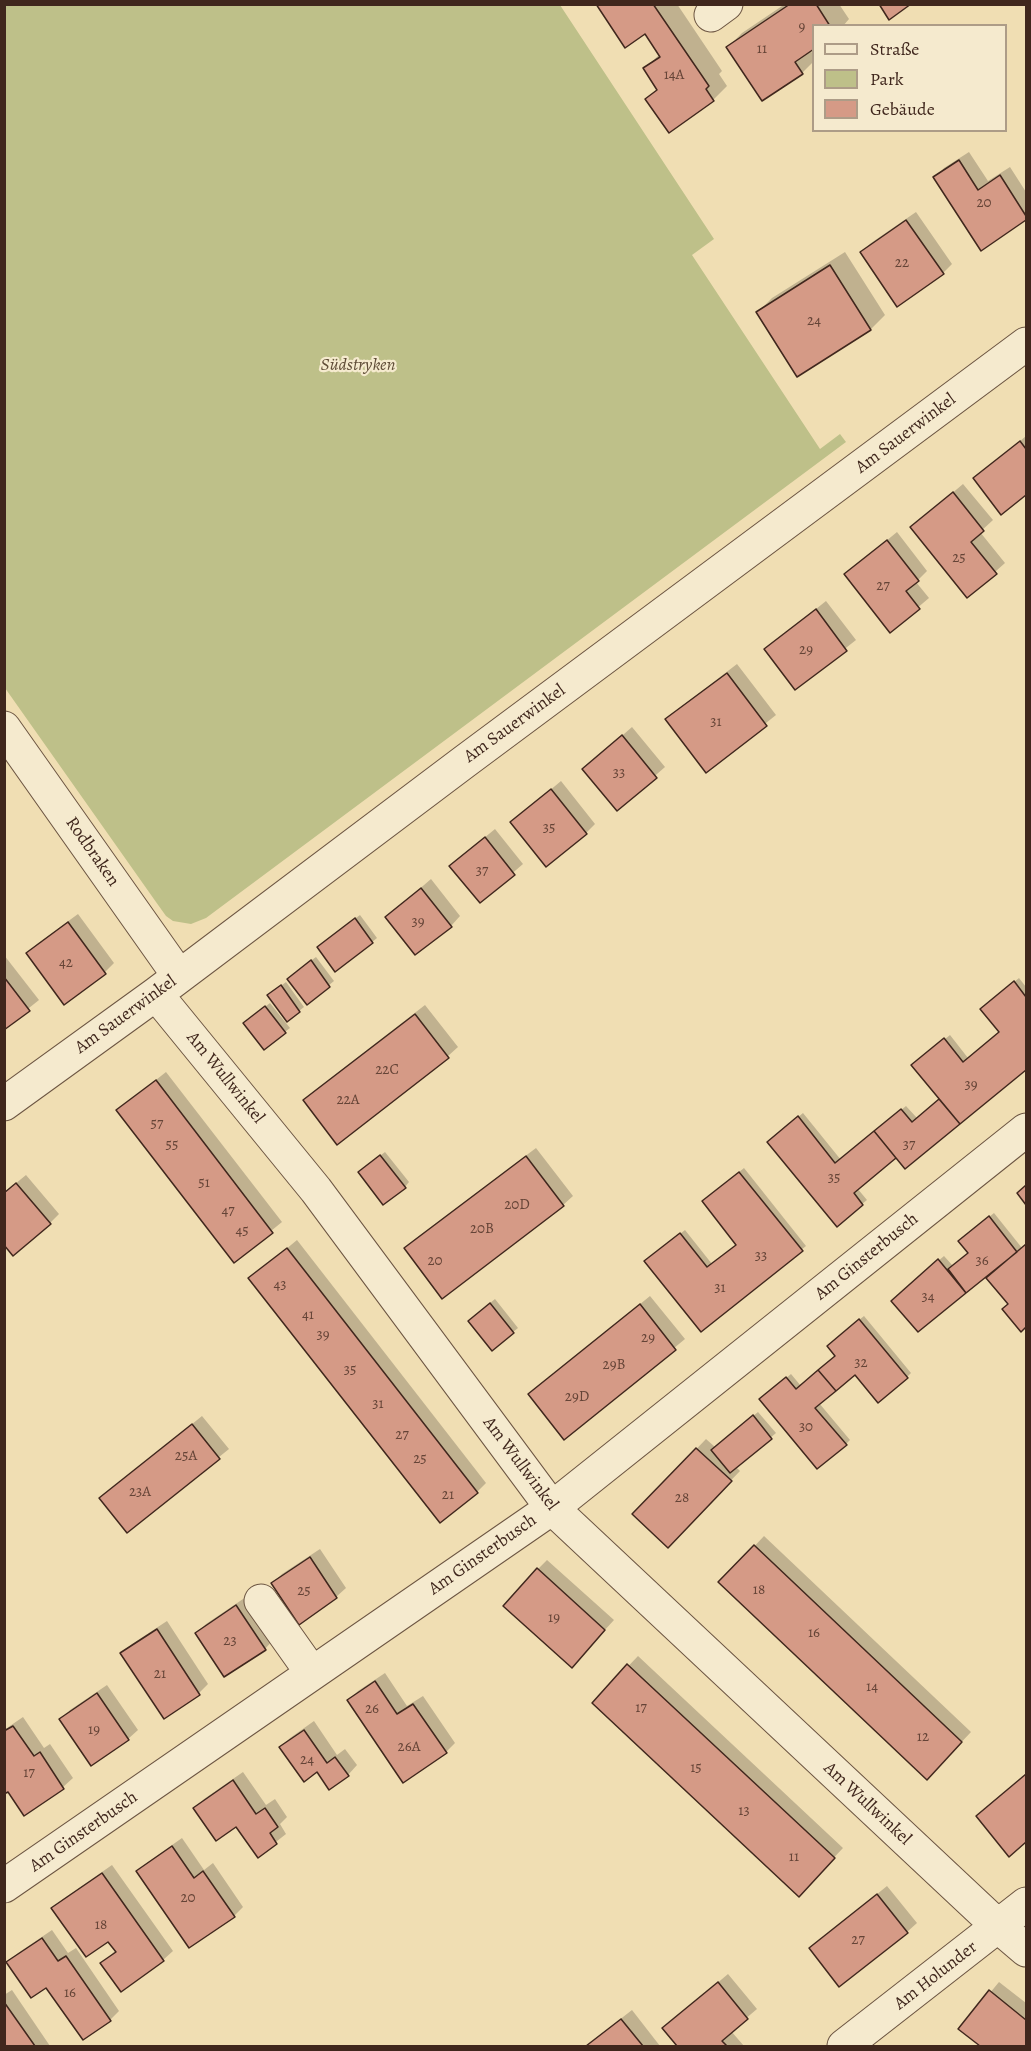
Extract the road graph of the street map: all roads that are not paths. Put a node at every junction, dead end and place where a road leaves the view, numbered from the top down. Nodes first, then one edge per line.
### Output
1 (1026, 344) edge
2 (10, 747) edge
3 (168, 985) junction
4 (4, 1104) edge
5 (1026, 1130) edge
6 (552, 1508) junction
7 (261, 1600) dead end
8 (312, 1673) junction
9 (4, 1886) edge
10 (1026, 1904) edge
11 (999, 1928) junction
12 (1026, 1950) edge
13 (844, 2046) edge

1 - 3 street, Am Sauerwinkel
2 - 3 street, Rodbraken
3 - 4 street, Am Sauerwinkel
3 - 6 street, Am Wullwinkel
5 - 6 street, Am Ginsterbusch
6 - 8 street, Am Ginsterbusch
6 - 11 street, Am Wullwinkel
7 - 8 street
8 - 9 street, Am Ginsterbusch
10 - 11 street, Am Holunder
11 - 12 street, Am Wullwinkel
11 - 13 street, Am Holunder

